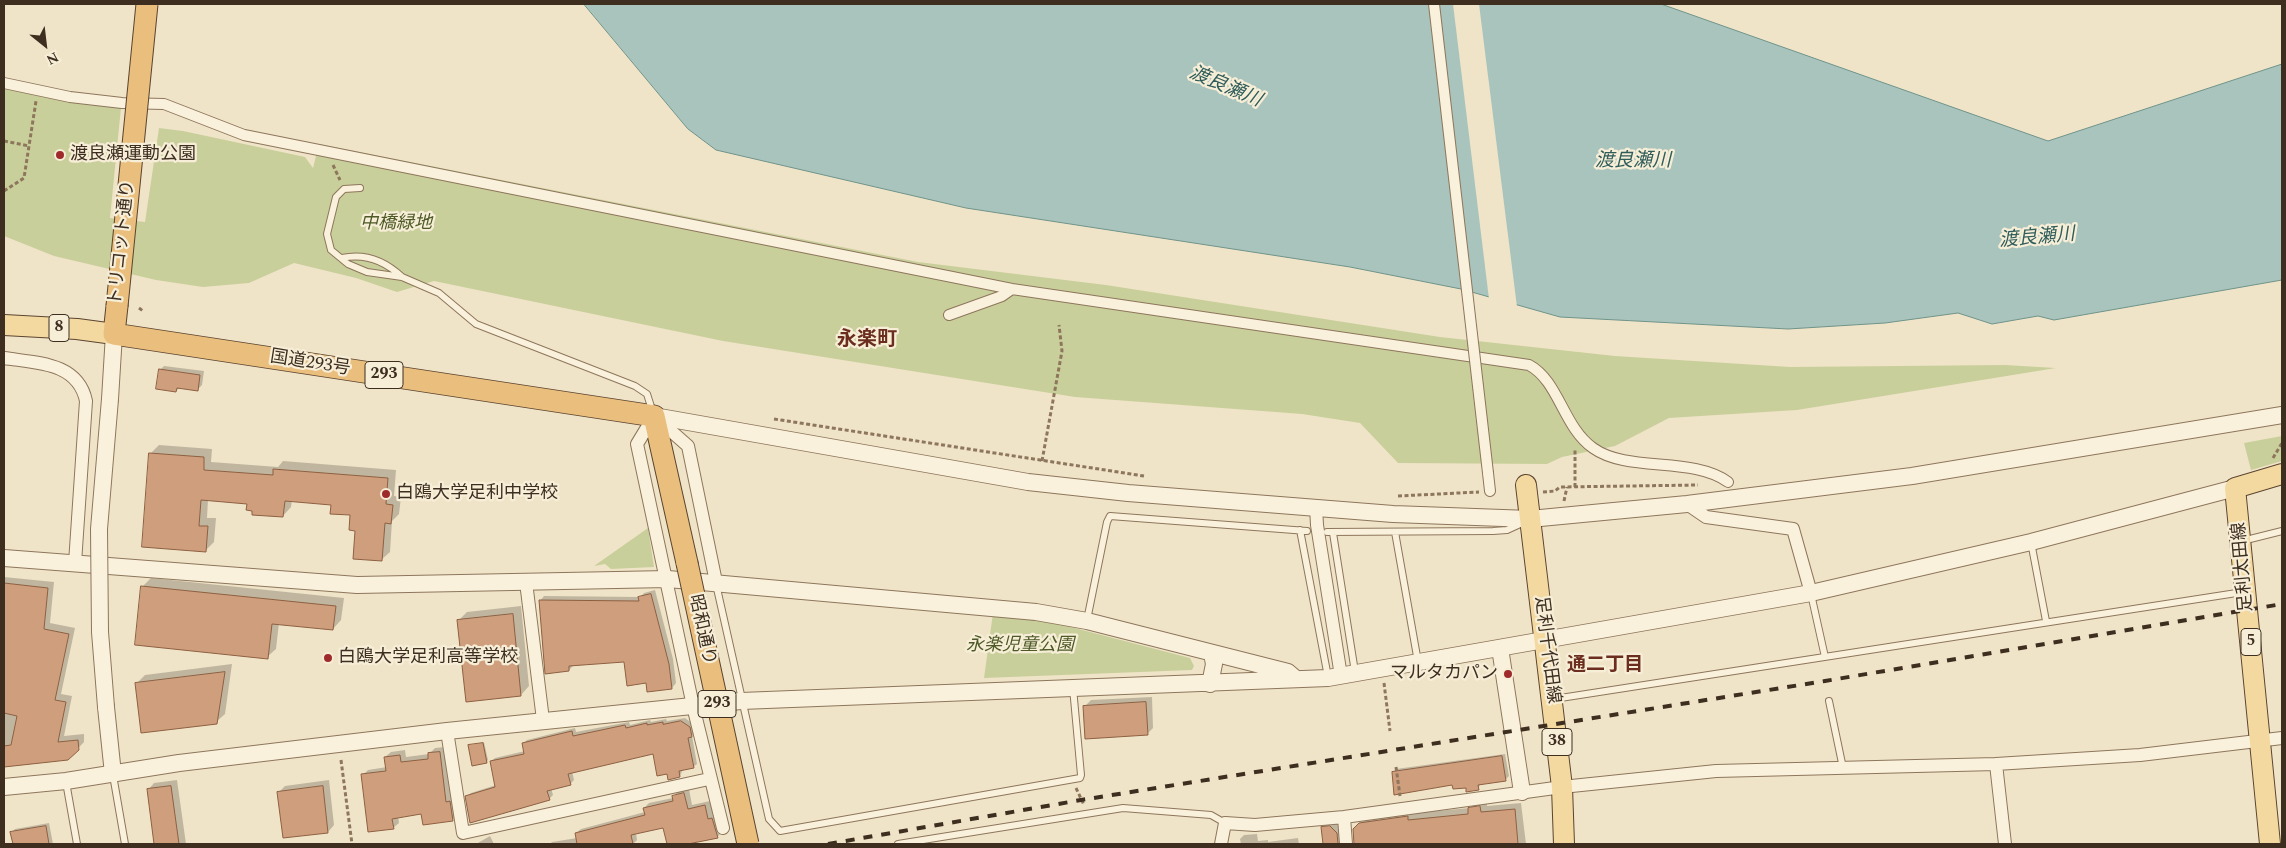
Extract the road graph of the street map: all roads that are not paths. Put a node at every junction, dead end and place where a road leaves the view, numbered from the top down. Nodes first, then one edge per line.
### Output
1 (147, 4) edge
2 (1434, 4) edge
3 (4, 83) edge
4 (360, 188) dead end
5 (342, 258) junction
6 (402, 277) junction
7 (1012, 289) junction
8 (949, 315) dead end
9 (4, 325) edge
10 (114, 334) junction
11 (4, 358) edge
12 (2282, 414) edge
13 (654, 416) junction
14 (2278, 466) edge
15 (1728, 482) road end
16 (1526, 485) dead end
17 (2236, 488) junction
18 (1490, 491) road end
19 (1687, 504) junction
20 (1316, 507) junction
21 (1530, 519) junction
22 (2282, 531) edge
23 (1395, 532) junction
24 (2241, 541) junction
25 (2031, 542) junction
26 (4, 558) edge
27 (75, 563) junction
28 (668, 579) junction
29 (526, 582) junction
30 (716, 582) junction
31 (2246, 592) junction
32 (1811, 593) junction
33 (2046, 621) junction
34 (1087, 622) junction
35 (1544, 640) junction
36 (1500, 648) junction
37 (1212, 654) junction
38 (1824, 657) junction
39 (1418, 663) junction
40 (1342, 676) junction
41 (1297, 680) junction
42 (1210, 684) junction
43 (1072, 688) junction
44 (1552, 699) junction
45 (741, 701) junction
46 (1829, 701) dead end
47 (693, 706) junction
48 (543, 720) junction
49 (447, 731) junction
50 (2282, 738) edge
51 (2261, 740) junction
52 (1996, 764) junction
53 (1843, 770) junction
54 (113, 774) junction
55 (709, 778) junction
56 (66, 781) junction
57 (4, 787) edge
58 (1562, 787) junction
59 (1522, 792) junction
60 (1344, 817) junction
61 (1225, 823) junction
62 (723, 828) dead end
63 (78, 844) edge
64 (125, 844) edge
65 (748, 844) edge
66 (898, 844) edge
67 (1221, 844) edge
68 (1346, 844) edge
69 (1564, 844) edge
70 (2005, 844) edge
71 (2270, 844) edge

1 - 10 highway, トリコット通り, bridge
2 - 18 street, bridge
3 - 7 street
4 - 5 lane
5 - 6 lane
5 - 6 lane
6 - 13 lane
7 - 8 street
7 - 15 street
9 - 10 main road, 8
10 - 13 highway, 国道293号 / 293
10 - 54 street, bridge
11 - 27 street
12 - 19 street
13 - 20 street
13 - 28 street
13 - 30 street
13 - 65 highway, 昭和通り / 293, bridge
14 - 17 main road
16 - 21 main road, 足利千代田線 / 38
17 - 24 main road, 足利太田線 / 5
17 - 25 street
19 - 21 street
19 - 32 street
20 - 21 street
20 - 40 street
21 - 23 lane
21 - 35 main road, 足利千代田線 / 38
22 - 24 lane
23 - 39 lane
23 - 40 lane
24 - 31 main road, 足利太田線 / 5
25 - 32 street
25 - 33 lane
26 - 27 street
27 - 29 street
28 - 29 street
28 - 30 street
28 - 47 street
29 - 48 street
30 - 34 street
30 - 45 lane
31 - 33 lane
31 - 51 main road, 足利太田線 / 5
32 - 35 street
32 - 38 lane
33 - 38 lane
34 - 37 street
34 - 40 lane
35 - 36 street
35 - 44 main road, 足利千代田線 / 38
36 - 39 street
36 - 59 street
37 - 41 street
37 - 42 street
38 - 44 lane
39 - 40 street
40 - 41 street
41 - 42 street
42 - 43 street
43 - 45 street
43 - 45 lane
44 - 58 main road, 足利千代田線 / 38
45 - 47 street
46 - 53 lane
47 - 48 street
47 - 55 street
48 - 49 street
49 - 54 street
49 - 55 street
50 - 51 street
51 - 52 street
51 - 71 main road, 足利太田線 / 5
52 - 53 street
52 - 70 street
53 - 58 street
54 - 56 street
54 - 64 lane
55 - 62 street
56 - 57 street
56 - 63 lane
58 - 59 street
58 - 69 main road, 足利千代田線 / 38
59 - 60 street
60 - 61 street
60 - 68 street
61 - 66 lane
61 - 67 street

